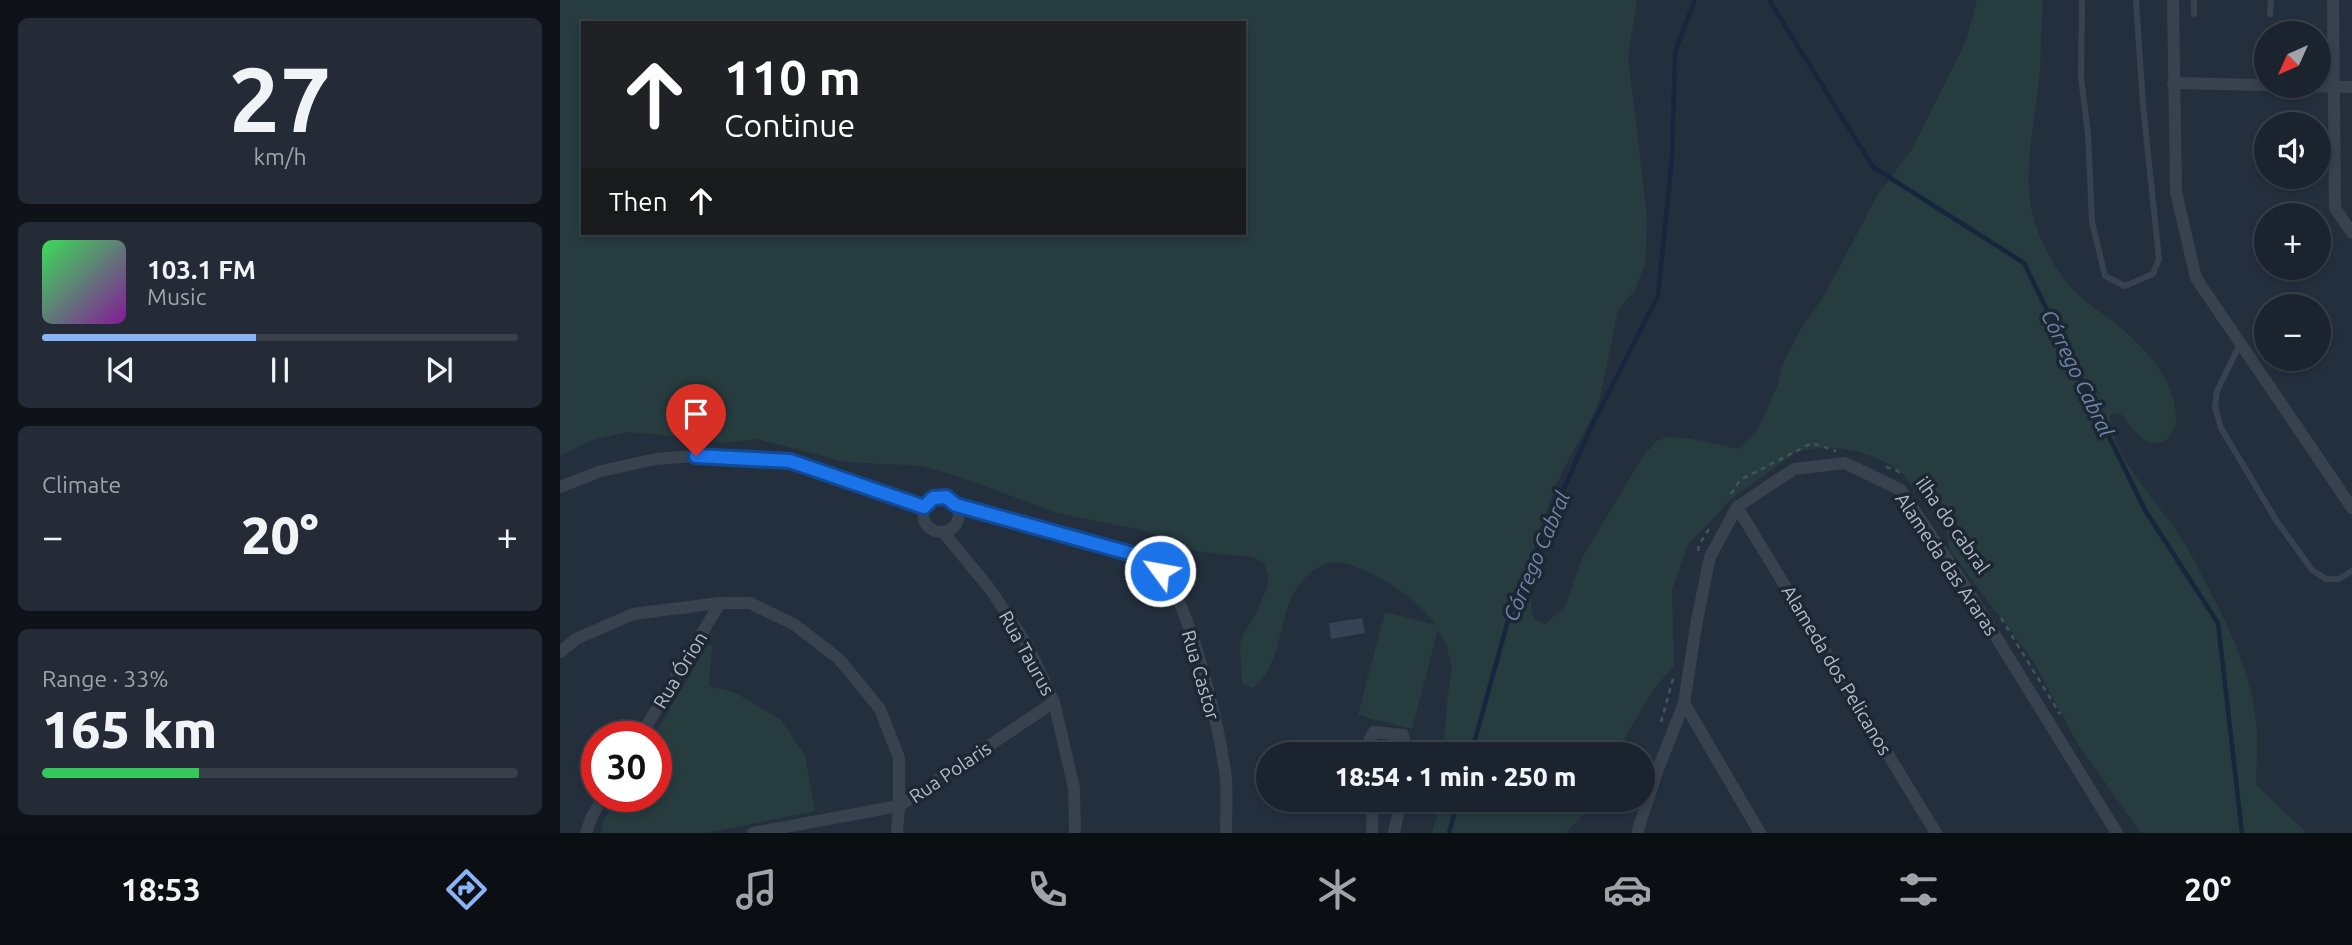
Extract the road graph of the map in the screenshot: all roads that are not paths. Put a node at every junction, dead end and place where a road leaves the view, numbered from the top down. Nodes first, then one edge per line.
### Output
1 (2082, 0) edge
2 (2137, 0) edge
3 (2173, 0) edge
4 (2193, 0) edge
5 (2271, 0) edge
6 (2333, 0) edge
7 (2194, 14) dead end
8 (2270, 14) dead end
9 (2173, 83) junction
10 (2254, 85) edge
11 (2352, 87) edge
12 (2331, 88) edge
13 (2334, 88) junction
14 (2352, 233) edge
15 (2240, 344) junction
16 (560, 487) edge
17 (956, 505) junction
18 (1732, 505) junction
19 (924, 507) junction
20 (2352, 508) edge
21 (943, 532) junction
22 (2352, 571) edge
23 (720, 603) junction
24 (560, 652) edge
25 (1055, 702) junction
26 (1684, 703) junction
27 (650, 721) edge
28 (1368, 742) edge
29 (1405, 742) edge
30 (899, 806) junction
31 (594, 812) edge
32 (1373, 812) edge
33 (1398, 812) edge
34 (586, 833) edge
35 (753, 833) edge
36 (897, 833) edge
37 (1075, 833) edge
38 (1226, 833) edge
39 (1372, 833) edge
40 (1394, 833) edge
41 (1637, 833) edge
42 (1760, 833) edge
43 (1936, 833) edge
44 (2117, 833) edge

1 - 2 lane
3 - 9 street
4 - 7 lane
5 - 8 lane
6 - 13 street
9 - 10 street
9 - 15 street
11 - 13 street
12 - 13 street
13 - 14 street
15 - 20 street
15 - 22 lane
16 - 19 street
17 - 19 street
17 - 21 street
17 - 38 street, Rua Castor
18 - 26 street, Alameda das Araras
18 - 43 street, Alameda dos Pelicanos
18 - 44 street, Alameda das Araras
19 - 21 street
21 - 25 street, Rua Taurus
23 - 24 street
23 - 27 street, Rua Órion
23 - 30 street
25 - 30 street, Rua Polaris
25 - 37 street, Rua Taurus
26 - 41 street, Alameda das Araras
26 - 42 street
28 - 29 street
30 - 35 street, Rua Polaris
30 - 36 street
31 - 34 street
32 - 39 street
33 - 40 street

